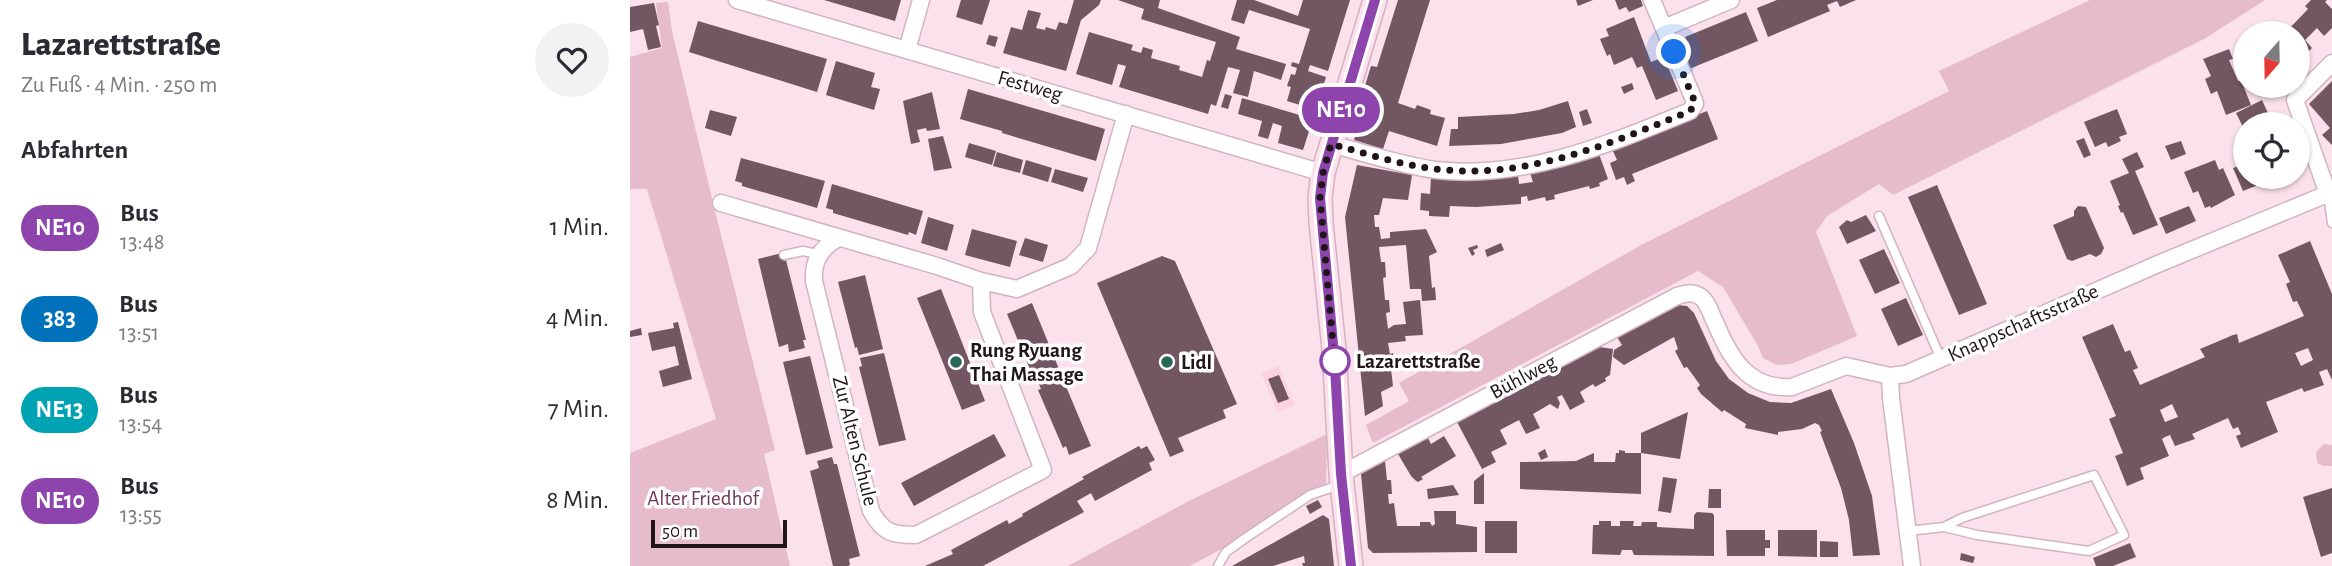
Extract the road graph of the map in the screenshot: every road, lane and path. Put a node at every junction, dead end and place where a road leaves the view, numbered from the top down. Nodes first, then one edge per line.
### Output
1 (737, 0) edge
2 (921, 0) edge
3 (1375, 0) edge
4 (1652, 0) edge
5 (1731, 0) edge
6 (1664, 28) junction
7 (906, 50) junction
8 (2332, 63) edge
9 (1126, 114) junction
10 (1331, 144) junction
11 (1323, 173) junction
12 (2330, 193) edge
13 (721, 203) dead end
14 (1879, 216) dead end
15 (2332, 223) edge
16 (838, 238) junction
17 (818, 254) junction
18 (784, 255) dead end
19 (981, 281) junction
20 (1941, 359) junction
21 (1890, 376) junction
22 (1342, 479) junction
23 (1944, 527) junction
24 (1908, 531) junction
25 (1219, 566) edge
26 (1351, 566) edge
27 (1912, 566) edge

1 - 7 street, Festweg
2 - 7 street
3 - 10 main road
4 - 6 street
5 - 6 street
6 - 10 street
7 - 9 street, Festweg
8 - 12 street
9 - 11 street, Festweg
9 - 19 street
10 - 11 main road
11 - 22 main road
12 - 15 lane
12 - 20 street, Knappschaftsstraße
13 - 16 street
14 - 20 lane
16 - 17 street
16 - 19 street
17 - 18 lane
17 - 19 street, Zur Alten Schule
20 - 21 street, Knappschaftsstraße
21 - 22 street, Bühlweg
21 - 24 street
22 - 25 lane
22 - 26 main road
23 - 23 lane
23 - 24 lane
24 - 27 street

